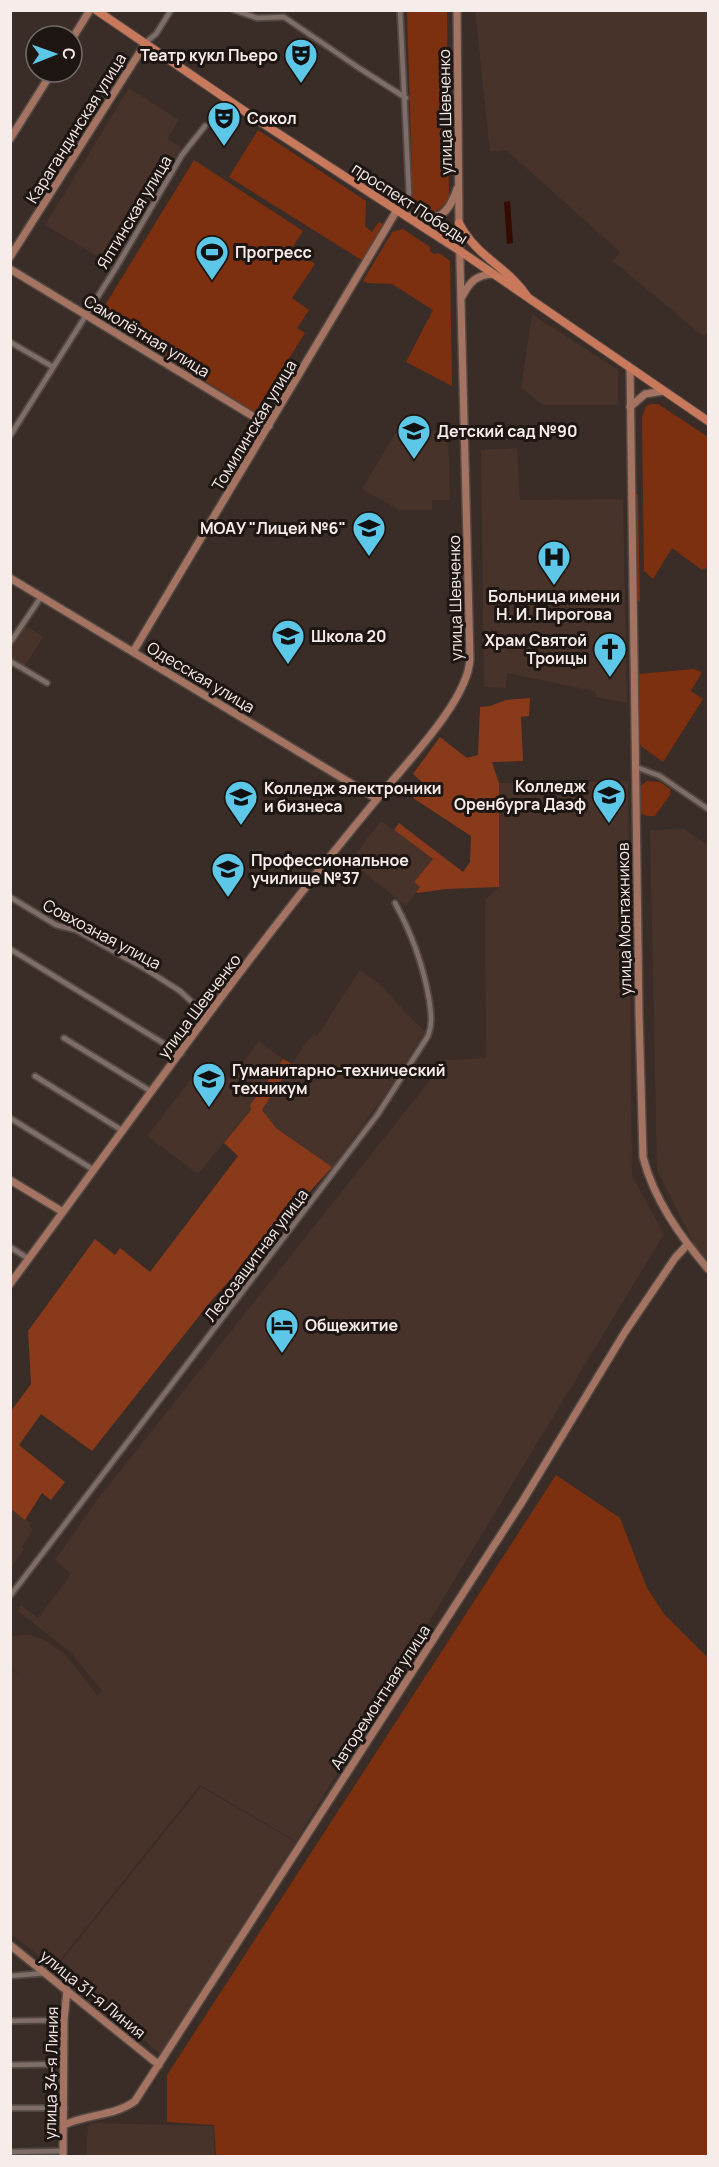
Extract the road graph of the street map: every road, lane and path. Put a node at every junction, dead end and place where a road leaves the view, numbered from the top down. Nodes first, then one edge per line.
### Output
1 (90, 10) edge
2 (96, 10) edge
3 (171, 10) edge
4 (234, 10) edge
5 (288, 10) edge
6 (400, 10) edge
7 (457, 10) edge
8 (110, 14) edge
9 (284, 16) junction
10 (81, 24) edge
11 (145, 44) junction
12 (44, 84) edge
13 (406, 98) junction
14 (205, 126) dead end
15 (10, 139) edge
16 (459, 184) junction
17 (409, 194) dead end
18 (398, 210) junction
19 (407, 216) junction
20 (459, 224) junction
21 (460, 251) junction
22 (10, 256) edge
23 (10, 269) edge
24 (494, 274) junction
25 (461, 299) junction
26 (530, 299) junction
27 (85, 314) junction
28 (10, 342) edge
29 (53, 367) junction
30 (630, 368) junction
31 (664, 390) junction
32 (630, 406) junction
33 (708, 421) edge
34 (10, 422) edge
35 (17, 426) junction
36 (269, 426) junction
37 (10, 436) edge
38 (10, 578) edge
39 (41, 597) junction
40 (10, 643) edge
41 (134, 652) junction
42 (10, 661) edge
43 (47, 683) dead end
44 (636, 767) junction
45 (377, 799) junction
46 (708, 809) edge
47 (10, 897) edge
48 (395, 903) dead end
49 (10, 949) edge
50 (208, 1017) junction
51 (64, 1038) dead end
52 (181, 1054) junction
53 (35, 1076) dead end
54 (152, 1092) junction
55 (10, 1118) edge
56 (123, 1131) junction
57 (94, 1170) junction
58 (10, 1180) edge
59 (63, 1212) junction
60 (688, 1244) junction
61 (10, 1247) edge
62 (29, 1259) junction
63 (708, 1269) edge
64 (10, 1284) edge
65 (10, 1596) edge
66 (10, 1945) edge
67 (46, 1973) junction
68 (10, 1976) edge
69 (67, 1990) junction
70 (64, 2020) junction
71 (10, 2021) edge
72 (64, 2064) junction
73 (10, 2065) edge
74 (159, 2065) junction
75 (10, 2108) edge
76 (64, 2108) junction
77 (64, 2125) junction
78 (10, 2152) edge
79 (63, 2154) edge

1 - 10 main road
2 - 8 main road, проспект Победы
3 - 11 street
4 - 9 street
5 - 9 street
6 - 13 street
7 - 16 main road, улица Шевченко
8 - 11 main road, проспект Победы
9 - 13 street
11 - 18 main road, проспект Победы
11 - 22 main road, Карагандинская улица
12 - 15 main road
13 - 17 street
14 - 27 street, Ялтинская улица
16 - 19 main road
16 - 20 main road, улица Шевченко
18 - 19 main road, проспект Победы
18 - 36 main road, Томилинская улица
19 - 21 main road, проспект Победы
20 - 21 main road, улица Шевченко
20 - 26 main road
21 - 24 main road, проспект Победы
21 - 25 main road, улица Шевченко
23 - 27 main road, Самолётная улица
24 - 25 main road
24 - 26 main road, проспект Победы
25 - 45 main road, улица Шевченко
26 - 30 main road, проспект Победы
27 - 29 street, Ялтинская улица
27 - 36 main road, Самолётная улица
28 - 29 street
29 - 35 street, Ялтинская улица
30 - 31 main road, проспект Победы
30 - 32 main road, улица Монтажников
31 - 32 main road
31 - 33 main road, проспект Победы
32 - 44 main road, улица Монтажников
34 - 35 street
35 - 37 street, Ялтинская улица
36 - 41 main road, Томилинская улица
38 - 39 main road, Одесская улица
39 - 40 street
39 - 41 main road, Одесская улица
41 - 45 main road, Одесская улица
42 - 43 street
44 - 46 street
44 - 60 main road, улица Монтажников
45 - 50 main road, улица Шевченко
47 - 50 street, Совхозная улица
48 - 65 street, Лесозащитная улица
49 - 52 street
50 - 52 main road, улица Шевченко
51 - 54 street
52 - 54 main road, улица Шевченко
53 - 56 street
54 - 56 main road, улица Шевченко
55 - 57 street
56 - 57 main road, улица Шевченко
57 - 59 main road, улица Шевченко
58 - 59 main road
59 - 62 main road, улица Шевченко
60 - 63 main road, улица Монтажников
60 - 74 main road, Авторемонтная улица
61 - 62 street
62 - 64 main road, улица Шевченко
66 - 67 main road, улица 31-я Линия
67 - 68 street
67 - 69 main road, улица 31-я Линия
69 - 70 main road, улица 34-я Линия
69 - 74 main road, улица 31-я Линия
70 - 71 street
70 - 72 main road, улица 34-я Линия
72 - 73 street
72 - 76 main road, улица 34-я Линия
74 - 77 main road, Авторемонтная улица
75 - 76 street
76 - 77 main road, улица 34-я Линия
77 - 79 main road, улица 34-я Линия
78 - 79 street

